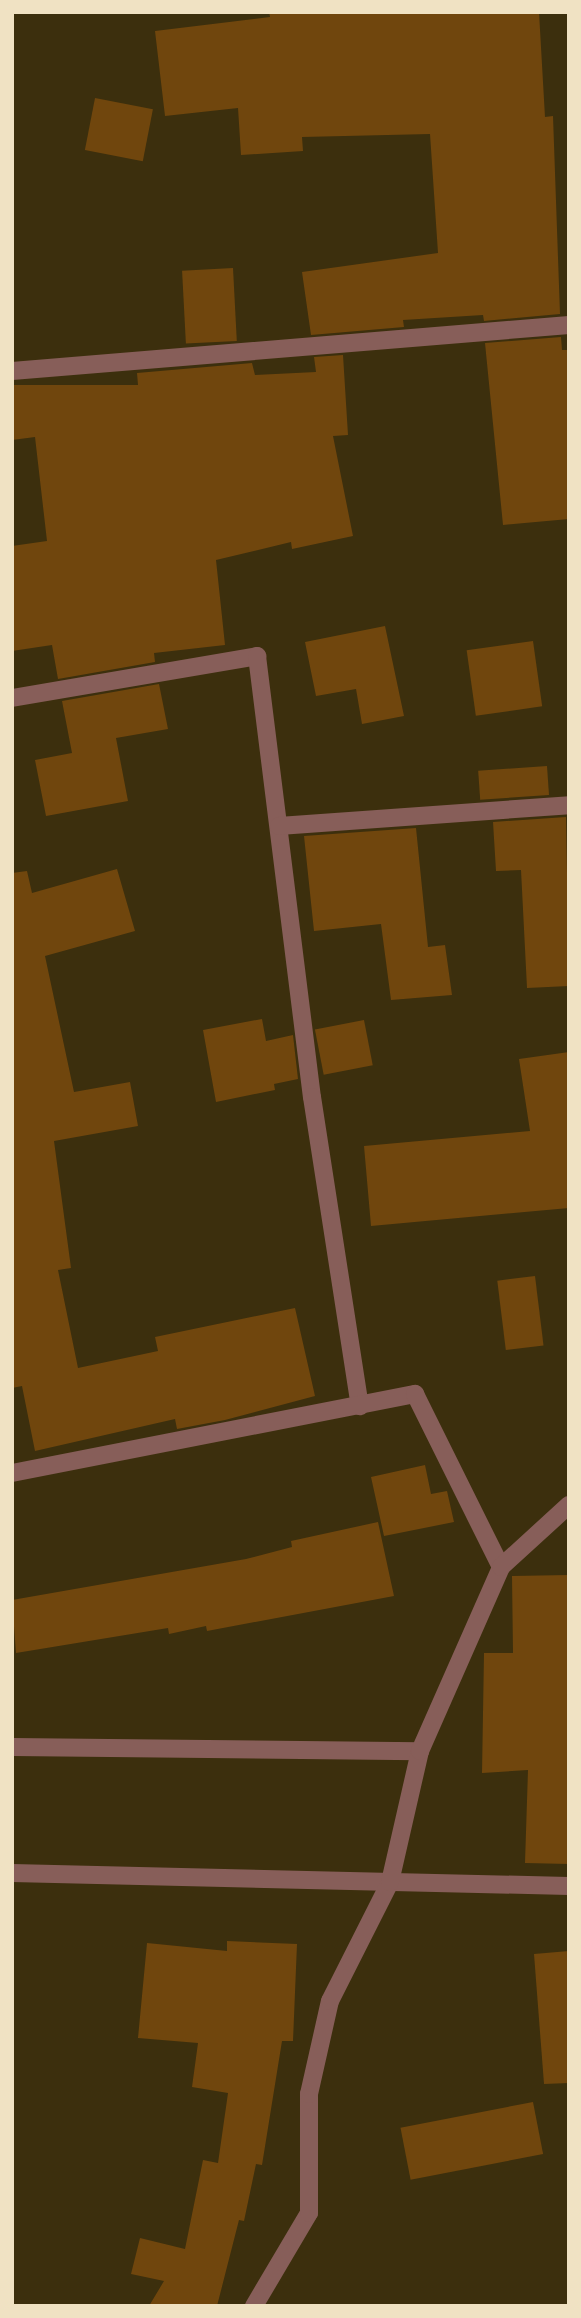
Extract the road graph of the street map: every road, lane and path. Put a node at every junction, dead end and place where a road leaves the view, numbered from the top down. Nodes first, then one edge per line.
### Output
1 (569, 325) edge
2 (12, 371) edge
3 (12, 698) edge
4 (569, 805) edge
5 (279, 826) junction
6 (360, 1406) junction
7 (12, 1473) edge
8 (569, 1504) edge
9 (501, 1567) junction
10 (12, 1747) edge
11 (420, 1751) junction
12 (12, 1873) edge
13 (390, 1882) junction
14 (569, 1886) edge
15 (254, 2306) edge

1 - 2 street
3 - 5 street
4 - 5 street
5 - 6 street
6 - 7 street
6 - 9 street
8 - 9 street
9 - 11 street
10 - 11 street
11 - 13 street
12 - 13 street
13 - 14 street
13 - 15 street

